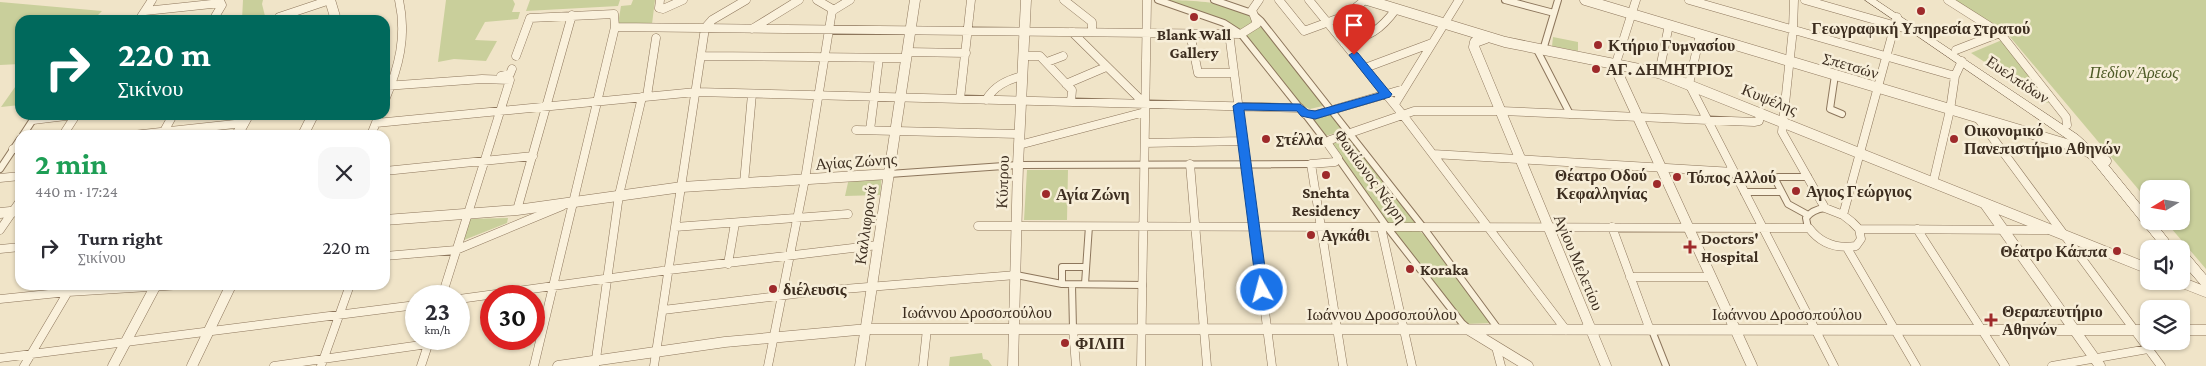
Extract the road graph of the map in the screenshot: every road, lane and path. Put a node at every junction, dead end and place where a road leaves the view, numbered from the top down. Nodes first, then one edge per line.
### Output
1 (152, 0) edge
2 (330, 0) edge
3 (399, 0) edge
4 (660, 0) edge
5 (683, 0) edge
6 (746, 0) edge
7 (799, 0) edge
8 (817, 0) edge
9 (850, 0) edge
10 (915, 0) edge
11 (971, 0) edge
12 (1026, 0) edge
13 (1064, 0) edge
14 (1147, 0) edge
15 (1158, 0) edge
16 (1214, 0) edge
17 (1259, 0) edge
18 (1280, 0) edge
19 (1309, 0) edge
20 (1366, 0) edge
21 (1459, 0) edge
22 (1505, 0) edge
23 (1558, 0) edge
24 (1585, 0) edge
25 (1636, 0) edge
26 (1689, 0) edge
27 (1794, 0) edge
28 (1805, 0) edge
29 (1870, 0) edge
30 (1879, 0) edge
31 (1948, 0) edge
32 (1396, 9) junction
33 (833, 10) junction
34 (145, 11) junction
35 (1252, 12) junction
36 (1554, 13) junction
37 (1631, 14) junction
38 (142, 15) edge
39 (216, 15) edge
40 (285, 15) edge
41 (334, 15) edge
42 (572, 15) junction
43 (1896, 21) junction
44 (1328, 24) junction
45 (1444, 24) junction
46 (1669, 25) junction
47 (614, 27) junction
48 (705, 28) junction
49 (752, 29) junction
50 (830, 29) junction
51 (910, 30) junction
52 (967, 30) junction
53 (1025, 30) junction
54 (1793, 30) junction
55 (1072, 32) junction
56 (1092, 32) junction
57 (1146, 33) junction
58 (1190, 33) junction
59 (2000, 33) junction
60 (1229, 34) junction
61 (1241, 34) junction
62 (1700, 35) junction
63 (656, 38) dead end
64 (1486, 38) junction
65 (1344, 43) junction
66 (1432, 43) junction
67 (1539, 49) junction
68 (1956, 50) junction
69 (966, 53) junction
70 (906, 55) junction
71 (516, 56) dead end
72 (701, 56) junction
73 (1023, 56) junction
74 (1063, 56) dead end
75 (1886, 56) junction
76 (826, 57) junction
77 (879, 58) junction
78 (1962, 61) junction
79 (1047, 62) junction
80 (1790, 62) junction
81 (1616, 63) junction
82 (1106, 67) junction
83 (512, 68) dead end
84 (1364, 68) junction
85 (1234, 73) junction
86 (1659, 73) junction
87 (1835, 75) junction
88 (1022, 76) junction
89 (1955, 76) junction
90 (482, 79) junction
91 (390, 81) edge
92 (1066, 84) junction
93 (1689, 84) junction
94 (390, 86) edge
95 (1878, 88) junction
96 (1404, 89) junction
97 (696, 92) junction
98 (752, 94) junction
99 (819, 94) junction
100 (1386, 94) junction
101 (874, 95) junction
102 (900, 96) junction
103 (645, 97) junction
104 (960, 99) junction
105 (986, 100) junction
106 (1021, 100) junction
107 (597, 101) junction
108 (1071, 102) junction
109 (1395, 104) junction
110 (1238, 106) junction
111 (546, 107) junction
112 (1145, 108) junction
113 (2038, 108) junction
114 (1333, 110) junction
115 (1950, 110) junction
116 (500, 111) junction
117 (1303, 111) junction
118 (1501, 111) junction
119 (1760, 112) junction
120 (1570, 114) junction
121 (1842, 114) dead end
122 (1403, 115) junction
123 (1638, 117) junction
124 (390, 118) edge
125 (1978, 118) junction
126 (240, 120) edge
127 (1708, 120) junction
128 (1783, 122) junction
129 (2067, 125) junction
130 (181, 130) edge
131 (856, 130) dead end
132 (870, 130) junction
133 (895, 130) junction
134 (1351, 133) junction
135 (1020, 134) junction
136 (1243, 141) junction
137 (1145, 143) junction
138 (1328, 144) junction
139 (1019, 145) junction
140 (15, 151) edge
141 (2090, 152) junction
142 (1860, 153) junction
143 (1433, 154) junction
144 (533, 156) junction
145 (1338, 158) junction
146 (1519, 160) junction
147 (483, 161) junction
148 (2106, 162) junction
149 (1190, 164) junction
150 (1246, 164) junction
151 (1311, 164) junction
152 (1018, 165) junction
153 (1144, 165) junction
154 (0, 169) edge
155 (1662, 169) junction
156 (1734, 172) junction
157 (390, 173) edge
158 (889, 174) junction
159 (15, 176) edge
160 (1808, 177) junction
161 (0, 178) edge
162 (805, 179) junction
163 (744, 183) junction
164 (1933, 183) junction
165 (682, 187) junction
166 (1744, 192) junction
167 (1781, 192) junction
168 (619, 195) junction
169 (573, 202) junction
170 (2140, 202) edge
171 (1985, 204) junction
172 (1826, 209) junction
173 (518, 210) junction
174 (15, 211) edge
175 (15, 212) edge
176 (0, 213) edge
177 (848, 214) dead end
178 (466, 215) junction
179 (1808, 215) junction
180 (1843, 216) junction
181 (798, 218) junction
182 (390, 220) edge
183 (734, 223) junction
184 (1017, 225) junction
185 (978, 226) dead end
186 (1089, 226) junction
187 (1144, 226) junction
188 (1195, 226) junction
189 (1254, 226) junction
190 (1321, 226) junction
191 (676, 227) junction
192 (1384, 227) junction
193 (1423, 227) junction
194 (1548, 227) junction
195 (1488, 228) junction
196 (1612, 228) junction
197 (1689, 228) junction
198 (1763, 228) junction
199 (1808, 228) junction
200 (1859, 229) junction
201 (1917, 229) junction
202 (2003, 229) junction
203 (0, 230) edge
204 (2050, 230) junction
205 (2162, 230) edge
206 (2064, 235) junction
207 (2163, 240) edge
208 (2171, 240) edge
209 (878, 245) junction
210 (15, 248) edge
211 (1847, 248) junction
212 (0, 249) edge
213 (456, 250) junction
214 (390, 256) edge
215 (790, 256) junction
216 (728, 264) junction
217 (2140, 265) edge
218 (2190, 266) edge
219 (1086, 267) junction
220 (669, 270) junction
221 (2190, 272) edge
222 (1016, 275) junction
223 (1630, 277) junction
224 (1712, 277) junction
225 (607, 279) junction
226 (1062, 284) junction
227 (1085, 284) junction
228 (445, 285) edge
229 (1072, 285) junction
230 (1143, 285) junction
231 (2190, 285) edge
232 (553, 286) junction
233 (872, 287) junction
234 (56, 290) edge
235 (69, 290) edge
236 (154, 290) edge
237 (229, 290) edge
238 (348, 290) edge
239 (2206, 290) edge
240 (783, 295) junction
241 (470, 297) edge
242 (0, 298) edge
243 (405, 306) edge
244 (663, 310) junction
245 (340, 315) junction
246 (1014, 328) junction
247 (866, 329) junction
248 (927, 329) junction
249 (1073, 329) junction
250 (1142, 329) junction
251 (1204, 329) junction
252 (1651, 329) junction
253 (1267, 330) junction
254 (1338, 330) junction
255 (1404, 330) junction
256 (1469, 330) junction
257 (1499, 330) junction
258 (1566, 330) junction
259 (1591, 330) junction
260 (1736, 330) junction
261 (1816, 330) junction
262 (1895, 330) junction
263 (1982, 330) junction
264 (2074, 330) junction
265 (2134, 330) junction
266 (2140, 330) edge
267 (2190, 330) edge
268 (2206, 330) edge
269 (208, 332) junction
270 (774, 336) junction
271 (2140, 338) edge
272 (126, 342) junction
273 (405, 347) edge
274 (1496, 348) junction
275 (427, 350) edge
276 (2144, 350) edge
277 (2149, 350) edge
278 (656, 352) junction
279 (31, 354) junction
280 (0, 358) edge
281 (323, 362) edge
282 (595, 363) edge
283 (2098, 363) edge
284 (24, 366) edge
285 (113, 366) edge
286 (192, 366) edge
287 (274, 366) edge
288 (422, 366) edge
289 (534, 366) edge
290 (558, 366) edge
291 (654, 366) edge
292 (768, 366) edge
293 (860, 366) edge
294 (923, 366) edge
295 (1013, 366) edge
296 (1076, 366) edge
297 (1142, 366) edge
298 (1207, 366) edge
299 (1272, 366) edge
300 (1343, 366) edge
301 (1412, 366) edge
302 (1501, 366) edge
303 (1528, 366) edge
304 (1606, 366) edge
305 (1666, 366) edge
306 (1752, 366) edge
307 (1834, 366) edge
308 (1916, 366) edge
309 (2005, 366) edge
310 (2052, 366) edge
311 (2161, 366) edge

1 - 34 street
2 - 40 street
2 - 41 street
3 - 91 street
4 - 5 street
6 - 48 street
7 - 49 street
8 - 33 street
9 - 33 street
10 - 51 street, Καλλιφρονά
11 - 52 street
12 - 53 street, Κύπρου
13 - 56 street
14 - 57 street
15 - 61 street, Φωκίωνος Νέγρη
16 - 35 street
17 - 35 street
18 - 44 street
19 - 44 street
20 - 32 street, Κυψέλης
20 - 44 street
21 - 45 street
22 - 36 street
23 - 36 street
24 - 37 street, Σπετσών
25 - 37 street
26 - 54 street
27 - 54 street
28 - 43 street
29 - 43 main road, Ευελπίδων
30 - 68 main road, Ευελπίδων
31 - 59 street
32 - 45 street, Κυψέλης
32 - 65 street
33 - 50 street
34 - 38 street
34 - 39 street
35 - 61 street
35 - 114 street, Φωκίωνος Νέγρη
36 - 67 street
37 - 46 street, Σπετσών
37 - 81 street
42 - 47 street
42 - 71 street
42 - 111 street
43 - 75 street
43 - 78 main road, Ευελπίδων
44 - 65 street
45 - 64 street, Κυψέλης
45 - 66 street
46 - 62 street, Σπετσών
46 - 86 street
47 - 48 street
47 - 107 street
48 - 49 street
48 - 72 street
49 - 50 street
50 - 51 street
50 - 76 street
51 - 52 street
51 - 70 street, Καλλιφρονά
52 - 53 street
52 - 69 street
53 - 55 street
53 - 73 street, Κύπρου
54 - 75 street
54 - 80 street
55 - 56 street
55 - 82 street
56 - 57 street
57 - 58 street
57 - 112 street
58 - 60 street
58 - 85 street
59 - 68 street
59 - 129 street
60 - 61 street
60 - 85 street
61 - 117 street, Φωκίωνος Νέγρη
62 - 80 street, Σπετσών
62 - 93 street
63 - 103 street
64 - 67 street, Κυψέλης
64 - 118 street, Αγίου Μελετίου
65 - 84 street
66 - 84 street
66 - 96 street
67 - 81 street, Κυψέλης
67 - 120 street
68 - 113 main road, Ευελπίδων
69 - 70 street
69 - 104 street
70 - 77 street
70 - 102 street, Καλλιφρονά
72 - 76 street
72 - 97 street
73 - 79 street
73 - 88 street, Κύπρου
74 - 79 street
75 - 89 street
75 - 95 street
76 - 77 street
76 - 99 street
77 - 101 street
78 - 89 street
78 - 113 main road, Ευελπίδων
79 - 92 street
80 - 87 street, Σπετσών
80 - 128 street
81 - 86 street, Κυψέλης
81 - 123 street
82 - 92 street
82 - 112 street
83 - 90 street
84 - 100 street
85 - 110 street
86 - 93 street, Κυψέλης
87 - 95 street, Σπετσών
87 - 121 street
88 - 105 street
88 - 106 street, Κύπρου
89 - 115 street
90 - 94 street
90 - 116 street
92 - 108 street
93 - 119 street, Κυψέλης
93 - 127 street
95 - 115 street, Σπετσών
95 - 142 street
96 - 100 street
96 - 109 street
97 - 98 street
97 - 103 street
97 - 165 street
98 - 99 street
98 - 163 street
99 - 101 street
99 - 162 street
100 - 109 street
100 - 114 street
101 - 102 street
101 - 132 street
102 - 104 street
102 - 133 street, Καλλιφρονά
103 - 107 street
103 - 168 street
104 - 105 street
105 - 106 street
106 - 108 street
106 - 135 street, Κύπρου
107 - 111 street
107 - 169 street
108 - 112 street
109 - 122 street
110 - 112 street
110 - 117 street
110 - 136 street
111 - 116 street
111 - 144 street
112 - 137 street
112 - 139 street
113 - 129 main road, Ευελπίδων
113 - 141 main road, Ευελπίδων
114 - 117 street
114 - 134 street, Φωκίωνος Νέγρη
115 - 125 street, Σπετσών
115 - 164 street
116 - 124 street
116 - 147 street
117 - 138 street, Φωκίωνος Νέγρη
118 - 120 street
118 - 122 street
118 - 146 street, Αγίου Μελετίου
119 - 127 street
119 - 128 street, Κυψέλης
120 - 123 street
122 - 134 street
122 - 143 street
123 - 127 street
123 - 155 street
125 - 141 street, Σπετσών
125 - 206 street
126 - 130 street
127 - 156 street
128 - 142 street, Κυψέλης
128 - 160 street
129 - 148 main road, Ευελπίδων
131 - 132 street
132 - 133 street
133 - 135 street
133 - 158 street, Καλλιφρονά
134 - 138 street
134 - 193 street, Φωκίωνος Νέγρη
135 - 139 street, Κύπρου
136 - 137 street
136 - 150 street
137 - 153 street
138 - 145 street, Φωκίωνος Νέγρη
139 - 152 street, Κύπρου
140 - 154 street
141 - 148 street, Σπετσών
141 - 207 main road, Ευελπίδων
142 - 164 street, Κυψέλης
142 - 180 street
143 - 146 street
143 - 195 street
144 - 147 street
144 - 173 street
145 - 151 street, Αγίας Ζώνης
145 - 192 street, Φωκίωνος Νέγρη
146 - 155 street
146 - 194 street, Αγίου Μελετίου
147 - 157 street
147 - 178 street
148 - 170 main road, Ευελπίδων
149 - 150 street, Αγίας Ζώνης
149 - 153 street, Αγίας Ζώνης
149 - 188 street
150 - 151 street, Αγίας Ζώνης
150 - 189 street
151 - 190 street
152 - 153 street, Αγίας Ζώνης
152 - 158 street, Αγίας Ζώνης
152 - 184 street, Κύπρου
153 - 187 street
155 - 156 street
155 - 197 street
156 - 166 street
158 - 162 street, Αγίας Ζώνης
158 - 209 street, Καλλιφρονά
159 - 161 street
160 - 167 street
160 - 172 street
162 - 163 street, Αγίας Ζώνης
162 - 181 street
163 - 165 street, Αγίας Ζώνης
164 - 171 street, Κυψέλης
165 - 168 street, Αγίας Ζώνης
165 - 191 street
166 - 167 street
166 - 198 street
167 - 179 street
168 - 169 street, Αγίας Ζώνης
168 - 225 street
169 - 173 street
169 - 213 street, Αγίας Ζώνης
169 - 232 street
171 - 202 street
171 - 204 street, Κυψέλης
172 - 179 street
172 - 180 street
173 - 178 street
174 - 176 street
175 - 203 street
177 - 181 street
178 - 182 street
178 - 213 street
179 - 199 street
180 - 200 street
181 - 183 street
181 - 215 street
183 - 191 street
183 - 216 street
184 - 185 street
184 - 186 street
184 - 222 street, Κύπρου
186 - 187 street
186 - 219 street
187 - 188 street
187 - 230 street
188 - 189 street
188 - 251 street
189 - 190 street
189 - 253 street
190 - 192 street
190 - 254 street
191 - 220 street
192 - 193 street
192 - 255 street
192 - 256 street, Φωκίωνος Νέγρη
193 - 195 street
193 - 257 street, Φωκίωνος Νέγρη
194 - 195 street
194 - 196 street
194 - 259 street, Αγίου Μελετίου
195 - 258 street
196 - 197 street
196 - 223 street
197 - 198 street
197 - 224 street
198 - 199 street
198 - 261 street
199 - 211 street
200 - 201 street
200 - 211 street
201 - 202 street
201 - 263 street
202 - 204 street
202 - 264 street
204 - 206 street, Κυψέλης
205 - 208 main road
206 - 217 street, Κυψέλης
206 - 265 street
209 - 215 street
209 - 233 street, Καλλιφρονά
210 - 212 street
211 - 262 street
213 - 214 street, Αγίας Ζώνης
213 - 228 street
215 - 216 street
215 - 240 street
216 - 220 street
218 - 239 main road
219 - 226 street
219 - 227 street
220 - 225 street
220 - 244 street
221 - 239 main road
222 - 226 street
222 - 233 street
222 - 246 street, Κύπρου
223 - 224 street
223 - 252 street
224 - 260 street
225 - 232 street
225 - 282 street
226 - 229 street
227 - 229 street
227 - 230 street
229 - 249 street
230 - 250 street
231 - 239 street
232 - 241 street
232 - 289 street
233 - 240 street
233 - 247 street, Καλλιφρονά
234 - 242 street
235 - 279 street
236 - 272 street
237 - 269 street
238 - 245 street
240 - 244 street
240 - 270 street
243 - 245 street
244 - 278 street
245 - 269 street
245 - 281 street
246 - 248 street, Ιωάννου Δροσοπούλου
246 - 249 street, Ιωάννου Δροσοπούλου
246 - 295 street, Κύπρου
247 - 248 street, Ιωάννου Δροσοπούλου
247 - 270 street, Ιωάννου Δροσοπούλου
247 - 293 street, Καλλιφρονά
248 - 294 street
249 - 250 street, Ιωάννου Δροσοπούλου
249 - 296 street
250 - 251 street, Ιωάννου Δροσοπούλου
250 - 297 street
251 - 253 street, Ιωάννου Δροσοπούλου
251 - 298 street
252 - 259 street, Ιωάννου Δροσοπούλου
252 - 260 street, Ιωάννου Δροσοπούλου
252 - 305 street
253 - 254 street, Ιωάννου Δροσοπούλου
253 - 299 street
254 - 255 street, Ιωάννου Δροσοπούλου
254 - 300 street
255 - 256 street, Ιωάννου Δροσοπούλου
255 - 301 street
256 - 257 street, Ιωάννου Δροσοπούλου
256 - 274 street, Φωκίωνος Νέγρη
257 - 258 street, Ιωάννου Δροσοπούλου
258 - 259 street, Ιωάννου Δροσοπούλου
259 - 304 street, Αγίου Μελετίου
260 - 261 street, Ιωάννου Δροσοπούλου
260 - 306 street
261 - 262 street, Ιωάννου Δροσοπούλου
261 - 307 street
262 - 263 street, Ιωάννου Δροσοπούλου
262 - 308 street
263 - 264 street, Ιωάννου Δροσοπούλου
263 - 309 street
264 - 265 street, Ιωάννου Δροσοπούλου
264 - 283 street
265 - 266 street, Ιωάννου Δροσοπούλου
265 - 271 street
267 - 268 street
269 - 272 street
269 - 286 street
270 - 278 street, Ιωάννου Δροσοπούλου
270 - 292 street
272 - 279 street
272 - 285 street
273 - 281 street
274 - 302 street
274 - 303 street, Φωκίωνος Νέγρη
275 - 288 street
276 - 283 street
277 - 311 street
278 - 282 street, Ιωάννου Δροσοπούλου
278 - 291 street
279 - 280 street
279 - 284 street
281 - 287 street
282 - 290 street, Ιωάννου Δροσοπούλου
283 - 310 street

